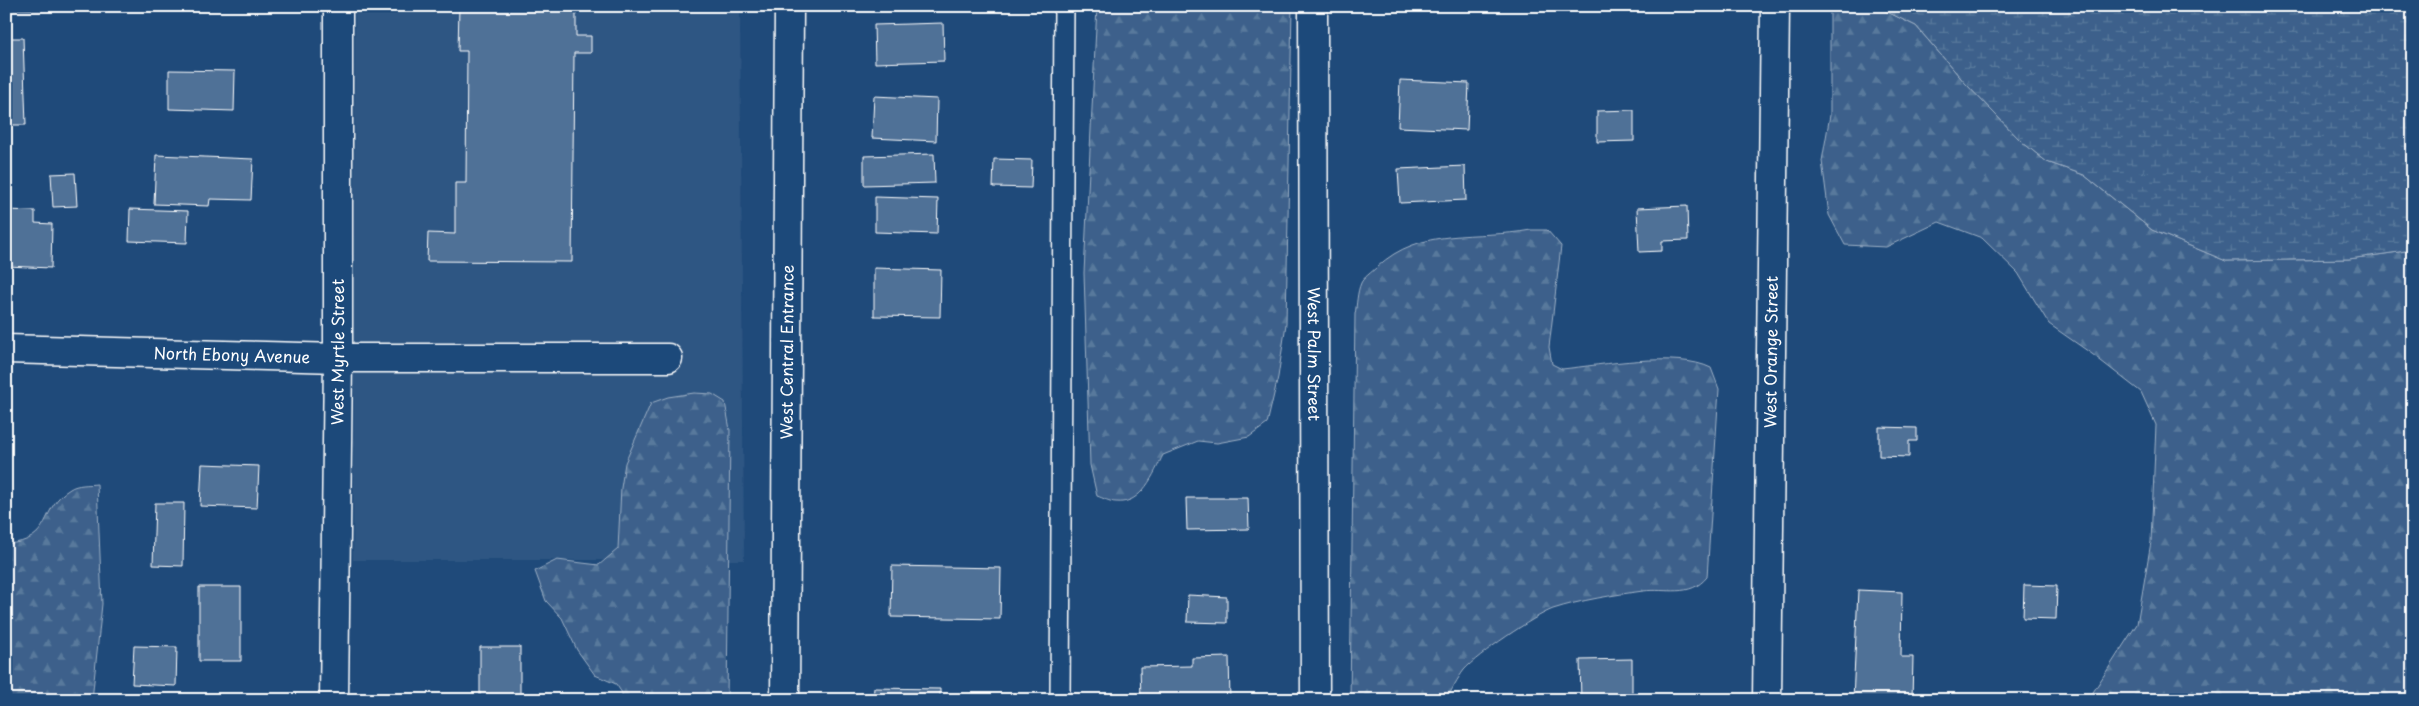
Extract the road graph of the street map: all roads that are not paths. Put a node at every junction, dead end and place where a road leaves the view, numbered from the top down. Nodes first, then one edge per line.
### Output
1 (338, 6) edge
2 (789, 6) edge
3 (1064, 6) edge
4 (1313, 6) edge
5 (1775, 6) edge
6 (6, 349) edge
7 (338, 358) junction
8 (668, 358) dead end
9 (334, 700) edge
10 (785, 700) edge
11 (1060, 700) edge
12 (1315, 700) edge
13 (1767, 700) edge

1 - 7 main road, West Myrtle Street
2 - 10 main road, West Central Entrance
3 - 11 lane
4 - 12 main road, West Palm Street
5 - 13 main road, West Orange Street
6 - 7 main road, North Ebony Avenue
7 - 8 main road, North Ebony Avenue
7 - 9 main road, West Myrtle Street

